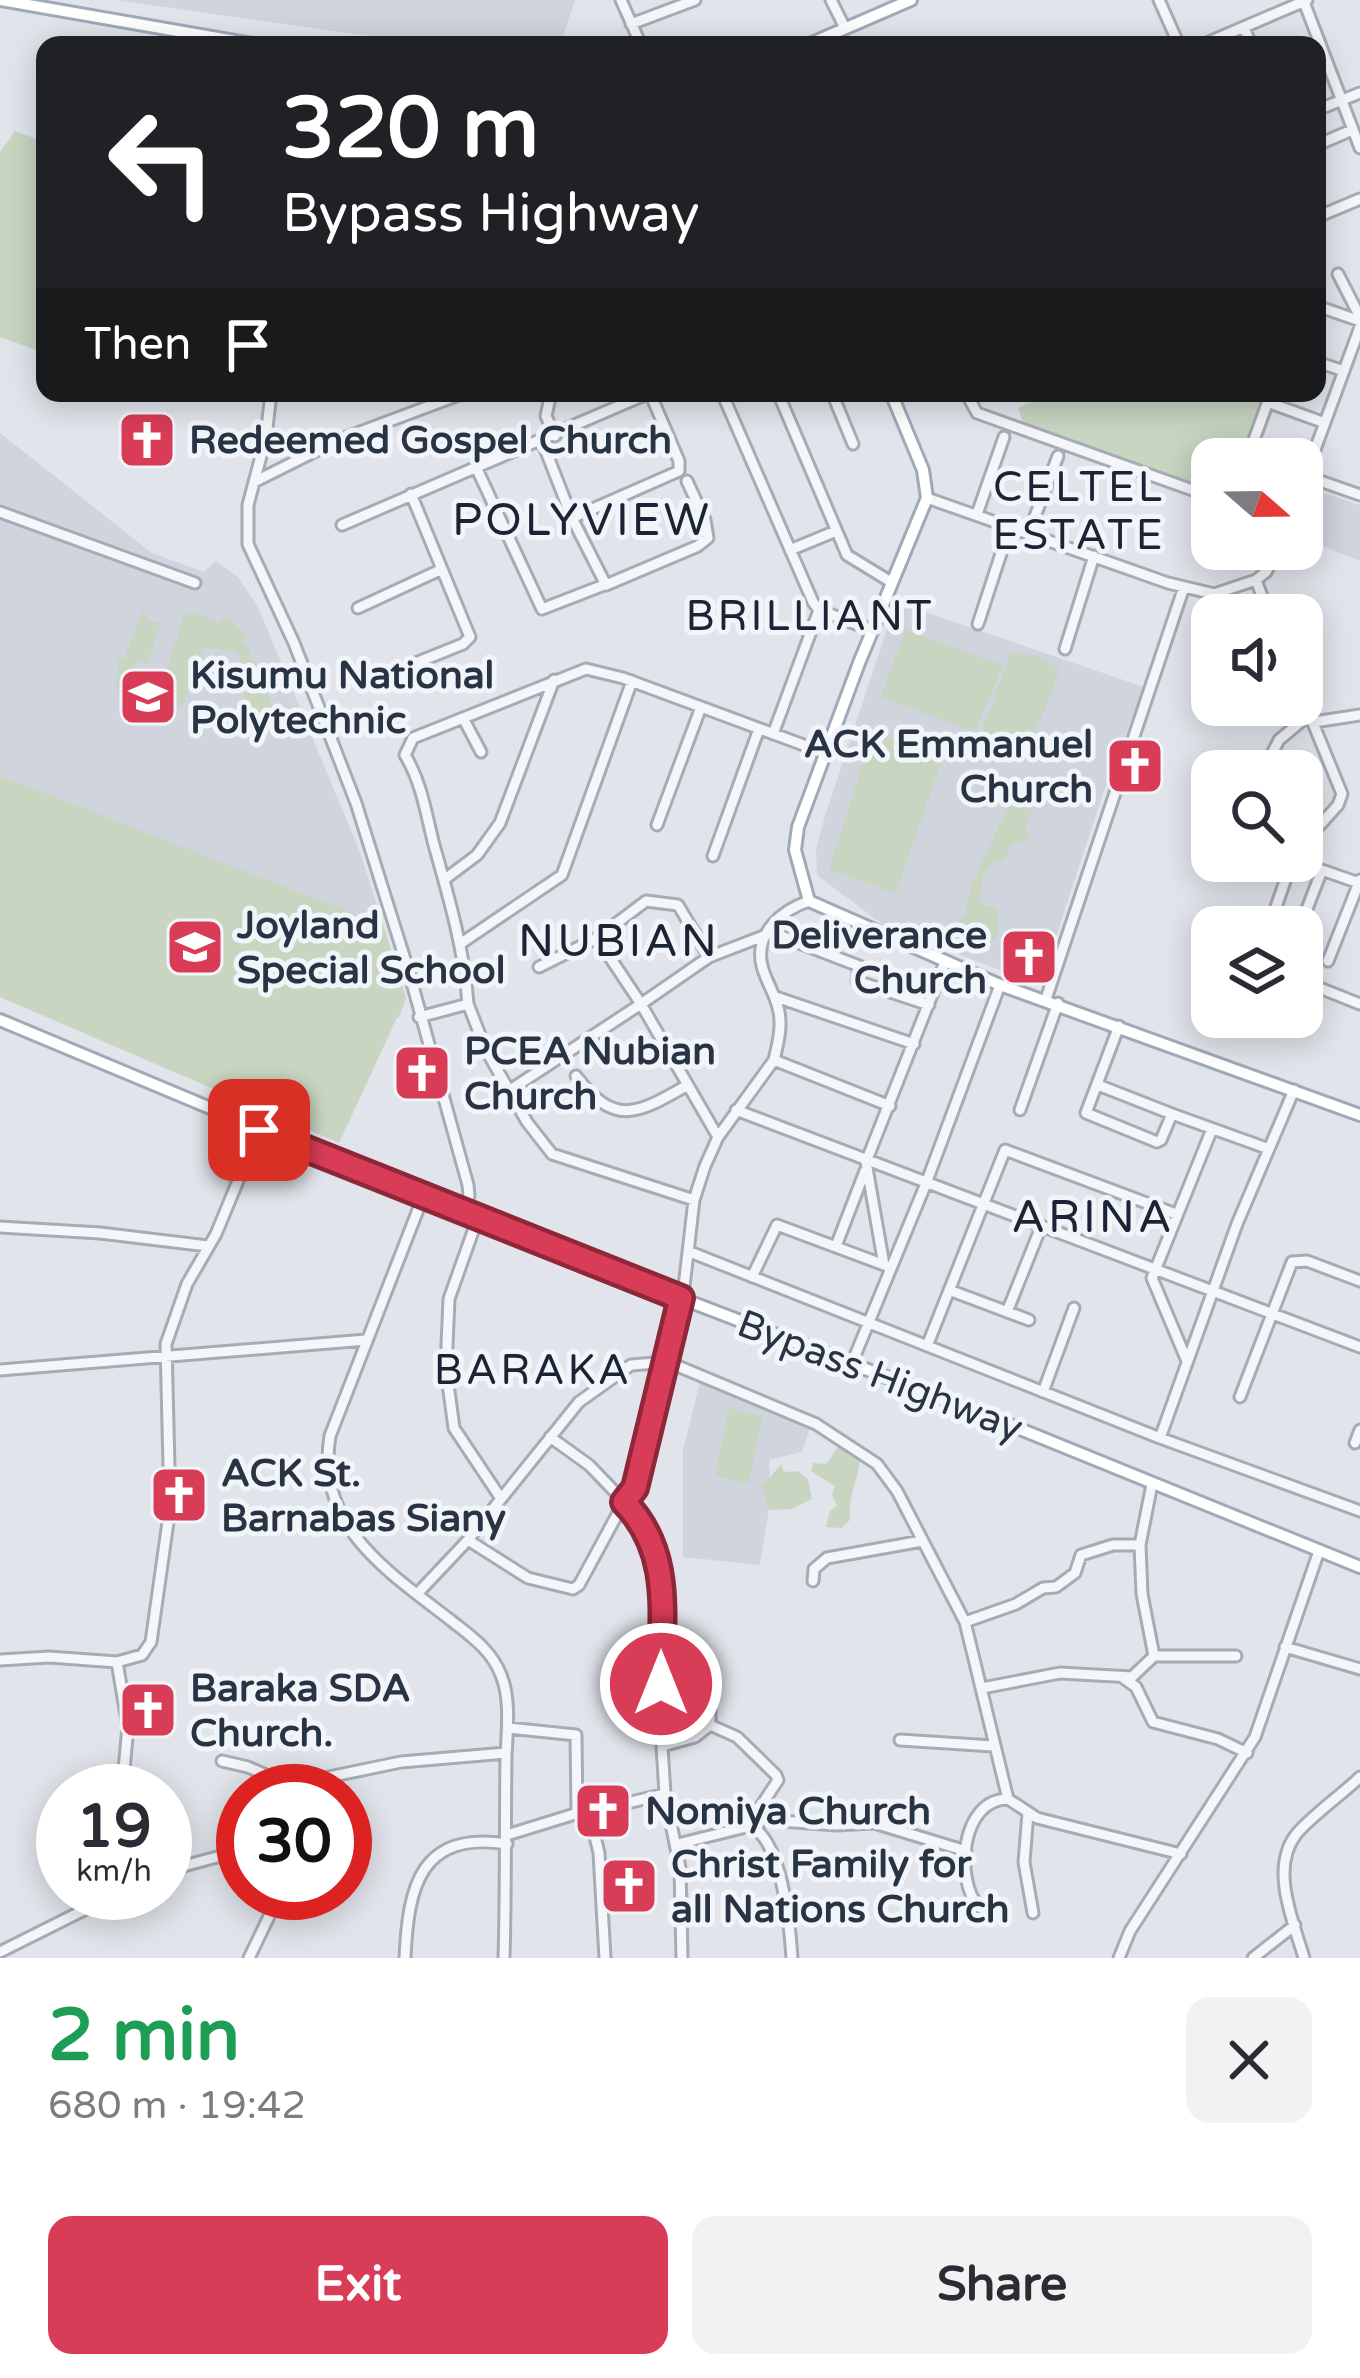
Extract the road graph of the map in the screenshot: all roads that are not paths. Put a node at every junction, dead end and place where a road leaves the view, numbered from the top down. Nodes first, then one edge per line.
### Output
1 (0, 0) edge
2 (621, 0) edge
3 (695, 0) edge
4 (831, 0) edge
5 (911, 0) edge
6 (1159, 0) edge
7 (1305, 1) edge
8 (631, 25) junction
9 (1244, 27) junction
10 (845, 28) junction
11 (206, 36) edge
12 (636, 36) edge
13 (827, 36) edge
14 (1175, 36) edge
15 (1223, 36) edge
16 (1248, 36) edge
17 (1317, 36) edge
18 (1326, 62) edge
19 (1360, 93) edge
20 (1339, 100) junction
21 (1326, 106) edge
22 (1352, 130) junction
23 (1326, 141) edge
24 (1360, 148) edge
25 (1360, 199) edge
26 (1326, 213) edge
27 (1338, 274) dead end
28 (1326, 309) edge
29 (1360, 322) edge
30 (1326, 365) edge
31 (1344, 371) junction
32 (270, 402) edge
33 (440, 402) edge
34 (548, 402) edge
35 (629, 402) edge
36 (653, 402) edge
37 (726, 402) edge
38 (782, 402) edge
39 (836, 402) edge
40 (897, 402) edge
41 (970, 402) edge
42 (1267, 402) edge
43 (1279, 402) edge
44 (1324, 424) junction
45 (555, 436) junction
46 (1004, 437) dead end
47 (1254, 438) edge
48 (1319, 438) edge
49 (542, 441) junction
50 (853, 444) dead end
51 (1058, 456) dead end
52 (476, 467) junction
53 (687, 481) dead end
54 (253, 483) junction
55 (1323, 485) edge
56 (1191, 490) edge
57 (411, 494) junction
58 (1360, 495) edge
59 (927, 498) junction
60 (0, 512) edge
61 (977, 514) junction
62 (572, 518) junction
63 (342, 525) dead end
64 (1010, 526) junction
65 (836, 531) junction
66 (1029, 532) junction
67 (790, 550) junction
68 (1094, 556) junction
69 (440, 570) junction
70 (1267, 570) edge
71 (1256, 580) junction
72 (891, 581) junction
73 (195, 583) dead end
74 (604, 585) junction
75 (1184, 587) junction
76 (1261, 594) edge
77 (358, 608) dead end
78 (819, 610) junction
79 (978, 624) dead end
80 (872, 630) junction
81 (1065, 649) dead end
82 (388, 674) dead end
83 (554, 680) junction
84 (632, 681) junction
85 (701, 707) junction
86 (1360, 715) edge
87 (1323, 717) edge
88 (464, 718) junction
89 (1300, 726) edge
90 (1315, 726) edge
91 (759, 728) junction
92 (772, 734) junction
93 (1275, 750) edge
94 (481, 752) dead end
95 (825, 753) junction
96 (1323, 820) edge
97 (658, 825) dead end
98 (713, 856) dead end
99 (1323, 870) edge
100 (445, 879) junction
101 (1359, 882) edge
102 (809, 901) junction
103 (767, 933) junction
104 (597, 938) junction
105 (460, 944) junction
106 (710, 957) junction
107 (1328, 961) dead end
108 (945, 962) junction
109 (539, 967) dead end
110 (1000, 985) junction
111 (1323, 989) edge
112 (776, 997) junction
113 (1052, 1001) junction
114 (468, 1004) junction
115 (641, 1004) junction
116 (1360, 1004) edge
117 (929, 1005) junction
118 (419, 1017) junction
119 (0, 1019) edge
120 (1118, 1026) junction
121 (914, 1044) junction
122 (774, 1060) junction
123 (576, 1076) dead end
124 (1098, 1085) junction
125 (686, 1086) junction
126 (510, 1090) junction
127 (1294, 1090) junction
128 (890, 1106) junction
129 (736, 1110) junction
130 (1020, 1110) dead end
131 (1172, 1114) junction
132 (1360, 1115) edge
133 (1211, 1129) junction
134 (259, 1130) junction
135 (718, 1137) junction
136 (1269, 1149) junction
137 (867, 1159) junction
138 (865, 1171) junction
139 (927, 1181) junction
140 (423, 1197) junction
141 (694, 1200) junction
142 (983, 1202) junction
143 (462, 1213) junction
144 (1175, 1214) junction
145 (477, 1220) junction
146 (0, 1227) edge
147 (1041, 1227) junction
148 (208, 1246) junction
149 (836, 1246) junction
150 (690, 1252) junction
151 (888, 1266) junction
152 (1154, 1270) junction
153 (752, 1277) junction
154 (1360, 1282) edge
155 (949, 1290) junction
156 (1211, 1292) junction
157 (681, 1298) junction
158 (1074, 1308) dead end
159 (1006, 1312) junction
160 (1271, 1314) junction
161 (1029, 1320) dead end
162 (870, 1323) junction
163 (366, 1340) junction
164 (927, 1346) junction
165 (1360, 1347) edge
166 (166, 1355) junction
167 (1187, 1361) junction
168 (668, 1362) junction
169 (852, 1363) junction
170 (0, 1370) edge
171 (1043, 1392) junction
172 (1240, 1397) dead end
173 (1360, 1430) edge
174 (550, 1437) junction
175 (1160, 1438) junction
176 (1355, 1443) dead end
177 (1152, 1484) junction
178 (500, 1497) junction
179 (624, 1502) junction
180 (1360, 1511) edge
181 (468, 1540) junction
182 (922, 1541) junction
183 (1140, 1545) junction
184 (1318, 1551) junction
185 (1360, 1567) edge
186 (813, 1580) dead end
187 (417, 1594) junction
188 (965, 1622) junction
189 (1285, 1647) junction
190 (1154, 1656) junction
191 (1237, 1656) dead end
192 (0, 1660) edge
193 (117, 1662) junction
194 (1360, 1669) edge
195 (1122, 1677) junction
196 (661, 1684) junction
197 (982, 1688) junction
198 (710, 1724) junction
199 (508, 1728) junction
200 (900, 1740) dead end
201 (662, 1746) junction
202 (993, 1746) junction
203 (1247, 1753) junction
204 (506, 1754) junction
205 (222, 1761) dead end
206 (125, 1764) edge
207 (238, 1764) edge
208 (372, 1769) edge
209 (1360, 1777) edge
210 (665, 1794) junction
211 (1008, 1799) junction
212 (590, 1812) junction
213 (1028, 1813) junction
214 (577, 1814) junction
215 (507, 1839) junction
216 (678, 1844) junction
217 (966, 1851) junction
218 (1181, 1854) junction
219 (980, 1906) dead end
220 (1034, 1913) dead end
221 (63, 1920) edge
222 (267, 1920) edge
223 (1295, 1925) junction
224 (0, 1952) edge
225 (249, 1958) edge
226 (405, 1958) edge
227 (504, 1958) edge
228 (605, 1958) edge
229 (682, 1958) edge
230 (792, 1958) edge
231 (1119, 1958) edge
232 (1253, 1958) edge
233 (1304, 1958) edge

1 - 11 main road
2 - 8 street
3 - 8 street
4 - 10 street
5 - 10 main road
6 - 14 street
7 - 9 street
7 - 17 street
8 - 12 street
9 - 15 street
9 - 16 street
10 - 13 main road
18 - 20 street
19 - 20 street
20 - 21 street
20 - 22 street
22 - 23 street
22 - 24 street
25 - 26 street
27 - 29 street
28 - 29 street
29 - 31 street
30 - 31 street
31 - 44 street
32 - 54 street
33 - 54 street
34 - 45 street
35 - 45 street
36 - 62 street
37 - 67 street
38 - 65 street
39 - 50 street
40 - 59 main road
41 - 56 street
42 - 47 street
43 - 44 street
44 - 48 street
45 - 49 street
46 - 61 street
49 - 52 street
49 - 62 street
51 - 66 street
52 - 57 street
52 - 74 street
53 - 74 street
54 - 118 street
55 - 58 street
57 - 63 street
57 - 69 street
59 - 61 street
59 - 72 main road
60 - 73 street
61 - 64 street
62 - 74 street
64 - 66 street
64 - 79 street
65 - 67 street
65 - 72 street
66 - 68 street
67 - 78 street
68 - 75 street
68 - 81 street
69 - 77 street
69 - 82 street
70 - 71 street
71 - 75 street
71 - 76 street
72 - 80 main road
75 - 113 street
78 - 80 street
78 - 92 street
80 - 95 main road
83 - 84 street
83 - 88 street
83 - 100 street
84 - 85 street
84 - 105 street
85 - 91 street
85 - 97 street
86 - 87 street
88 - 94 street
88 - 100 street
89 - 93 street
90 - 96 street
91 - 92 street
91 - 98 street
92 - 95 street
95 - 102 main road
99 - 101 street
100 - 105 street
101 - 107 street
102 - 103 street
102 - 108 main road
103 - 106 street
103 - 112 street
103 - 117 street
104 - 106 street
104 - 109 street
104 - 115 street
105 - 114 street
106 - 115 street
108 - 110 main road
108 - 117 street
110 - 113 main road
110 - 139 street
111 - 116 street
112 - 121 street
112 - 122 street
113 - 120 main road
113 - 130 street
114 - 118 street
114 - 126 street
115 - 125 street
115 - 126 street
117 - 121 street
118 - 143 street
119 - 134 main road, Bypass Highway
120 - 124 street
120 - 127 main road
121 - 128 street
122 - 128 street
122 - 129 street
123 - 125 street
124 - 131 street
124 - 131 street
125 - 135 street
126 - 141 street
127 - 132 main road
127 - 136 street
128 - 137 street
129 - 135 street
129 - 137 street
131 - 133 street
133 - 136 street
133 - 144 street
134 - 140 main road, Bypass Highway
134 - 148 street
135 - 141 street
136 - 156 street
137 - 138 street
137 - 139 street
138 - 149 street
138 - 151 street
139 - 142 street
139 - 151 street
140 - 143 main road, Bypass Highway
140 - 163 street
141 - 150 street
142 - 144 street
142 - 147 street
142 - 155 street
143 - 145 main road, Bypass Highway
144 - 152 street
145 - 157 main road, Bypass Highway
145 - 178 street
146 - 148 street
147 - 152 street
147 - 159 street
148 - 166 street
149 - 151 street
149 - 153 street
150 - 153 street
150 - 157 street
151 - 162 street
152 - 156 street
152 - 167 street
153 - 162 street
154 - 160 street
155 - 159 street
155 - 164 street
156 - 160 street
156 - 167 street
157 - 168 street
157 - 169 main road, Bypass Highway
158 - 171 street
159 - 161 street
160 - 165 street
160 - 172 street
162 - 164 street
162 - 169 street
163 - 166 street
163 - 187 street
164 - 171 street
166 - 170 street
166 - 193 street
167 - 175 street
168 - 174 street
168 - 179 street
168 - 182 street
169 - 177 main road, Bypass Highway
171 - 175 street
173 - 176 street
174 - 178 street
174 - 179 street
175 - 180 street
177 - 183 street
177 - 184 main road, Bypass Highway
178 - 181 street
179 - 181 street
179 - 196 street
181 - 187 street
182 - 186 street
182 - 188 street
183 - 188 street
183 - 190 street
184 - 185 main road, Bypass Highway
184 - 189 street
187 - 199 street
188 - 197 street
189 - 194 street
189 - 203 street
190 - 191 street
190 - 195 street
192 - 193 street
193 - 206 street
195 - 197 street
195 - 203 street
196 - 198 street
196 - 201 street
197 - 202 street
198 - 201 street
198 - 217 street
199 - 204 street
199 - 214 street
200 - 202 street
201 - 210 street
202 - 211 street
203 - 218 street
204 - 208 street
204 - 215 street
205 - 207 street
209 - 223 street
210 - 212 street
210 - 216 street
211 - 213 street
211 - 217 street
212 - 214 street
212 - 228 street
213 - 218 street
213 - 220 street
214 - 215 street
215 - 226 street
215 - 227 street
216 - 229 street
216 - 230 street
217 - 219 street
218 - 231 street
221 - 224 street
222 - 225 street
223 - 232 street
223 - 233 street

